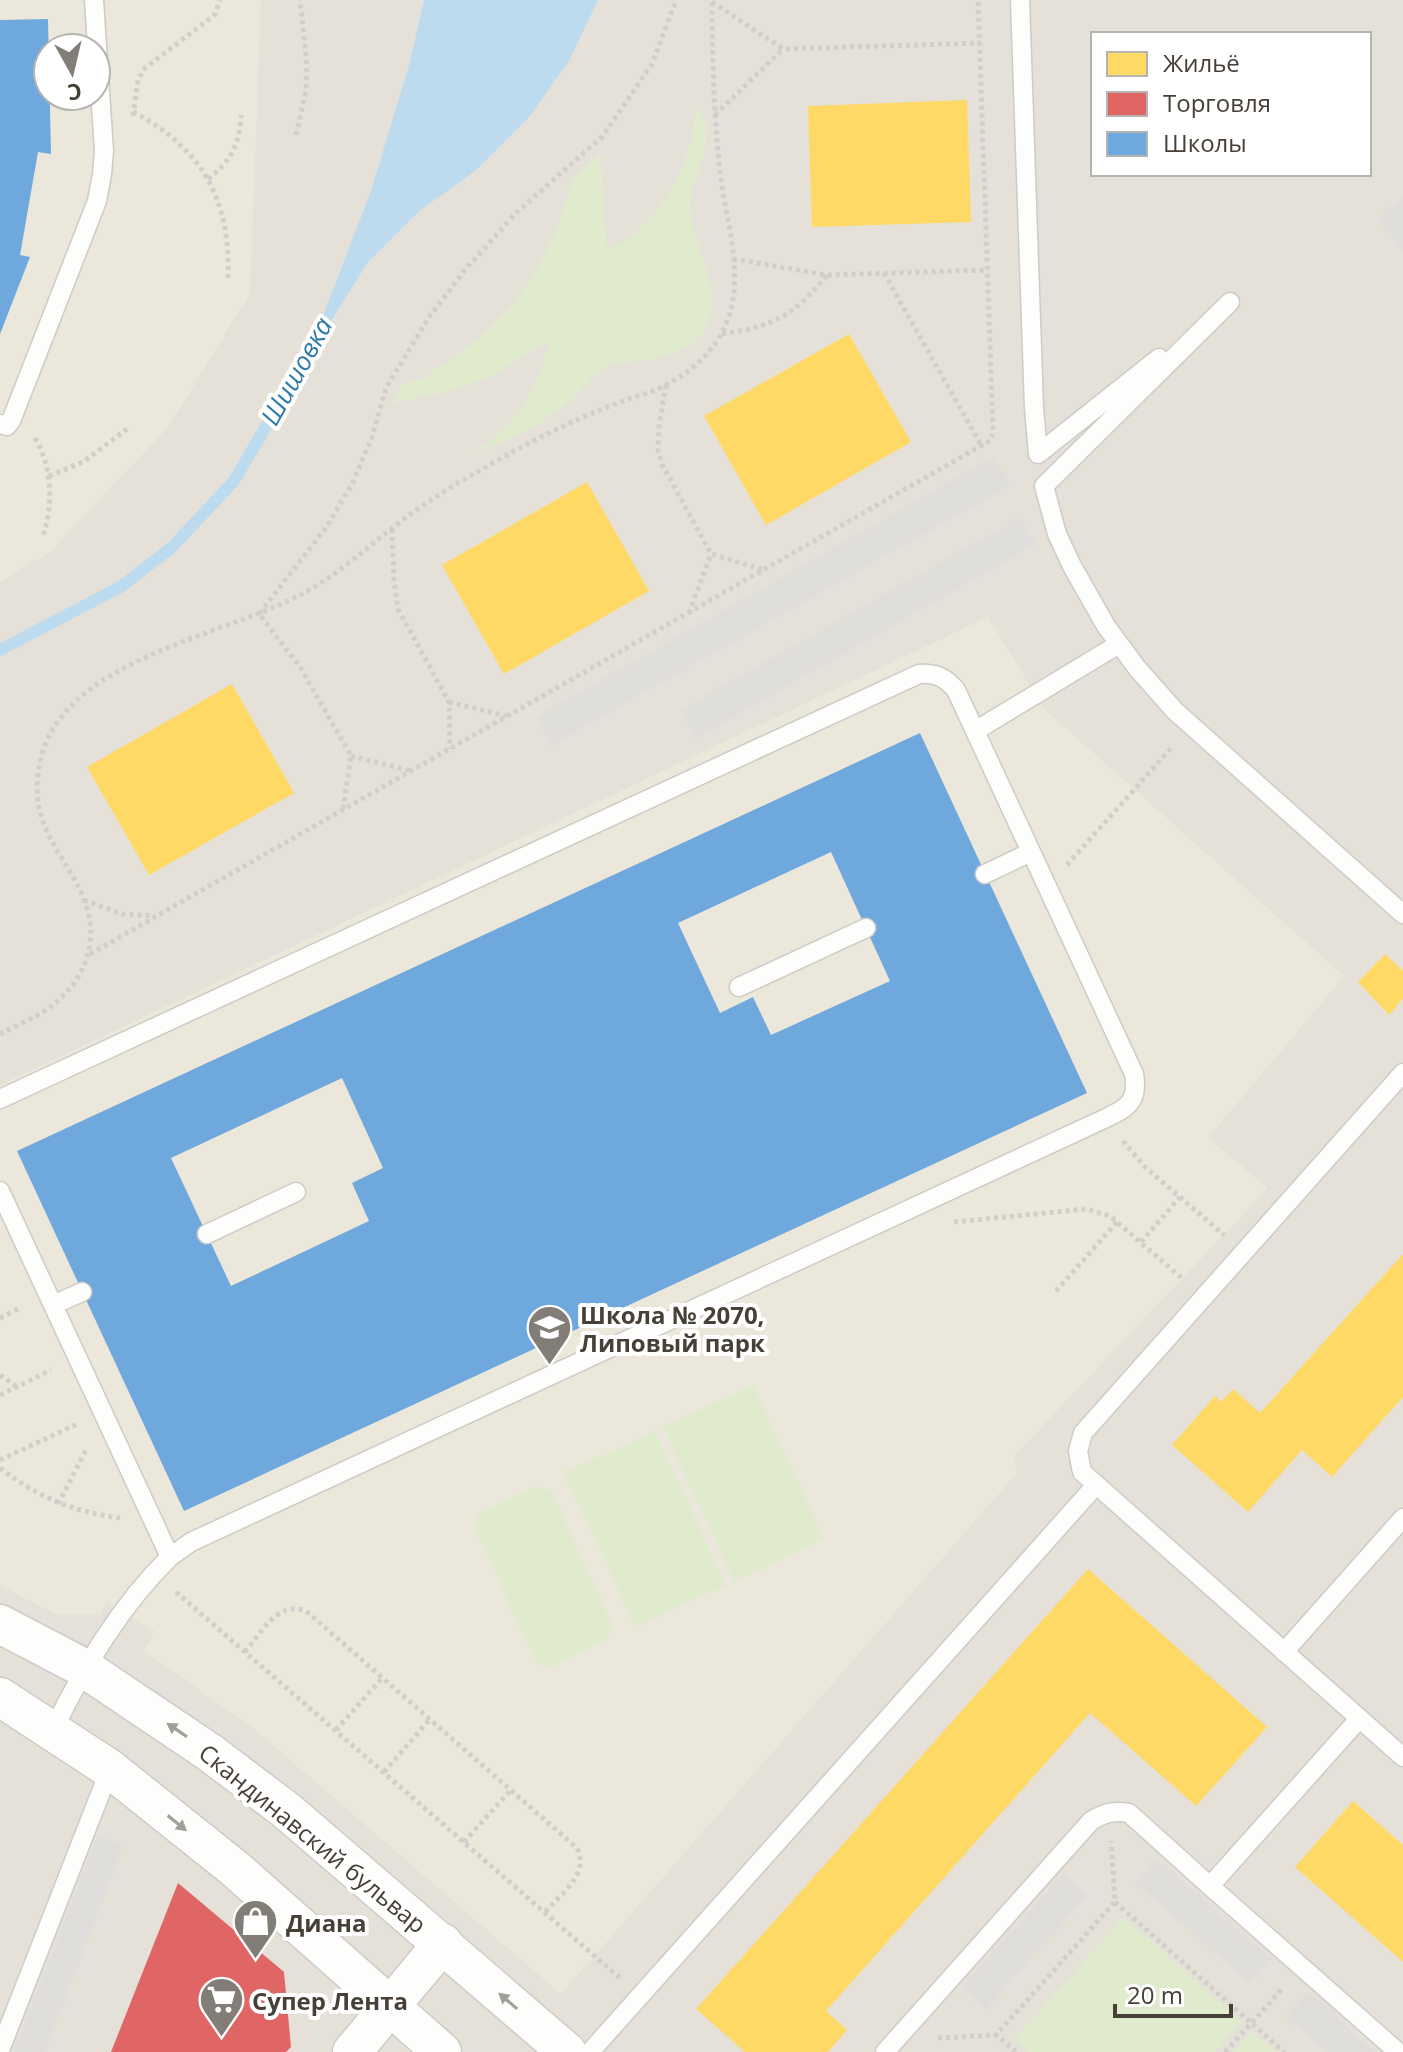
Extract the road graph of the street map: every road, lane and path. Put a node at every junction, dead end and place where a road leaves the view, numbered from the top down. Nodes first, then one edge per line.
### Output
1 (94, 0) edge
2 (220, 0) edge
3 (300, 0) edge
4 (676, 0) edge
5 (978, 0) edge
6 (1020, 0) edge
7 (712, 1) edge
8 (980, 43) junction
9 (783, 49) junction
10 (133, 112) junction
11 (241, 115) dead end
12 (715, 115) junction
13 (131, 125) dead end
14 (296, 135) dead end
15 (208, 179) junction
16 (733, 259) junction
17 (988, 270) junction
18 (884, 273) junction
19 (827, 275) junction
20 (228, 278) dead end
21 (722, 334) junction
22 (667, 384) junction
23 (7, 418) edge
24 (127, 429) dead end
25 (982, 447) junction
26 (49, 476) junction
27 (392, 528) junction
28 (43, 537) dead end
29 (711, 554) junction
30 (765, 570) junction
31 (689, 613) junction
32 (259, 614) junction
33 (1119, 644) junction
34 (449, 702) junction
35 (507, 717) junction
36 (1192, 726) junction
37 (975, 731) junction
38 (450, 749) junction
39 (351, 756) junction
40 (412, 771) junction
41 (343, 810) junction
42 (1031, 852) junction
43 (985, 874) dead end
44 (1047, 887) junction
45 (84, 900) junction
46 (1403, 914) edge
47 (156, 916) junction
48 (866, 928) dead end
49 (89, 954) junction
50 (739, 987) dead end
51 (0, 1034) edge
52 (1403, 1073) edge
53 (0, 1099) edge
54 (1145, 1167) dead end
55 (0, 1191) edge
56 (296, 1192) dead end
57 (1180, 1197) junction
58 (1117, 1222) junction
59 (943, 1223) dead end
60 (207, 1234) dead end
61 (1224, 1235) dead end
62 (1141, 1242) junction
63 (1056, 1291) dead end
64 (82, 1292) dead end
65 (1203, 1297) junction
66 (53, 1305) junction
67 (78, 1358) junction
68 (0, 1375) edge
69 (16, 1387) junction
70 (0, 1395) edge
71 (103, 1413) junction
72 (0, 1460) edge
73 (0, 1468) edge
74 (1096, 1485) junction
75 (58, 1504) junction
76 (1403, 1518) edge
77 (153, 1520) junction
78 (170, 1557) junction
79 (175, 1591) dead end
80 (0, 1624) edge
81 (245, 1652) junction
82 (1284, 1652) junction
83 (84, 1668) junction
84 (382, 1678) junction
85 (0, 1697) edge
86 (430, 1719) junction
87 (1359, 1719) junction
88 (53, 1730) junction
89 (336, 1730) junction
90 (1403, 1757) edge
91 (110, 1769) junction
92 (384, 1772) junction
93 (511, 1790) junction
94 (1110, 1812) junction
95 (464, 1842) junction
96 (1210, 1886) junction
97 (1115, 1902) junction
98 (544, 1912) junction
99 (443, 1943) junction
100 (1302, 1966) junction
101 (640, 1996) junction
102 (389, 2008) junction
103 (1251, 2023) junction
104 (996, 2035) junction
105 (897, 2048) edge
106 (0, 2050) edge
107 (352, 2052) edge
108 (442, 2052) edge
109 (567, 2052) edge
110 (590, 2052) edge
111 (1016, 2052) edge
112 (1225, 2052) edge
113 (1284, 2052) edge
114 (1398, 2052) edge

1 - 23 lane
2 - 10 path
3 - 14 path
4 - 32 path
5 - 8 path
6 - 33 lane
7 - 9 path
7 - 12 path
8 - 9 path
8 - 17 path
9 - 12 path
10 - 13 path
10 - 15 path
11 - 15 path
12 - 16 path
15 - 20 path
16 - 19 path
16 - 21 path
17 - 18 path
17 - 25 path
18 - 19 path
18 - 25 path
19 - 21 path
21 - 22 path
22 - 27 path
22 - 29 path
23 - 26 path
24 - 26 path
25 - 30 path
26 - 28 path
27 - 32 path
27 - 34 path
29 - 30 path
29 - 31 path
30 - 31 path
31 - 35 path
32 - 39 path
32 - 45 path
33 - 36 lane
33 - 37 lane
34 - 35 path
34 - 38 path
35 - 38 path
36 - 44 path
36 - 46 lane
37 - 42 lane
37 - 53 lane
38 - 40 path
39 - 40 path
39 - 41 path
40 - 41 path
41 - 47 path
42 - 43 lane
42 - 44 lane
44 - 78 lane
45 - 47 path
45 - 49 path
47 - 49 path
48 - 50 lane
49 - 51 path
52 - 65 lane
54 - 57 path
55 - 66 lane
56 - 60 lane
57 - 61 path
57 - 62 path
58 - 59 path
58 - 62 path
58 - 63 path
62 - 65 path
64 - 66 lane
65 - 74 lane
66 - 67 lane
67 - 69 path
67 - 71 lane
68 - 69 path
69 - 70 path
71 - 72 path
71 - 75 path
71 - 77 lane
73 - 75 path
74 - 82 lane
74 - 101 lane
75 - 77 path
76 - 82 lane
77 - 78 lane
78 - 83 lane
79 - 81 path
80 - 83 street, Скандинавский бульвар
81 - 84 path
81 - 89 path
82 - 87 lane
83 - 88 lane
99 -> 83 street, Скандинавский бульвар
84 - 86 path
84 - 89 path
85 - 88 street
86 - 92 path
86 - 93 path
87 - 90 lane
87 - 96 lane
88 - 91 street
89 - 92 path
91 -> 102 street
91 - 106 lane
92 - 95 path
93 - 95 path
93 - 98 path
94 - 96 lane
94 - 97 path
94 - 105 lane
95 - 98 path
96 - 100 lane
97 - 103 path
97 - 104 path
98 - 101 path
99 - 102 street
109 -> 99 street, Скандинавский бульвар
100 - 103 path
100 - 114 lane
101 - 110 lane
102 - 107 street
102 - 108 street
103 - 112 path
103 - 113 path
104 - 105 path
104 - 111 path

